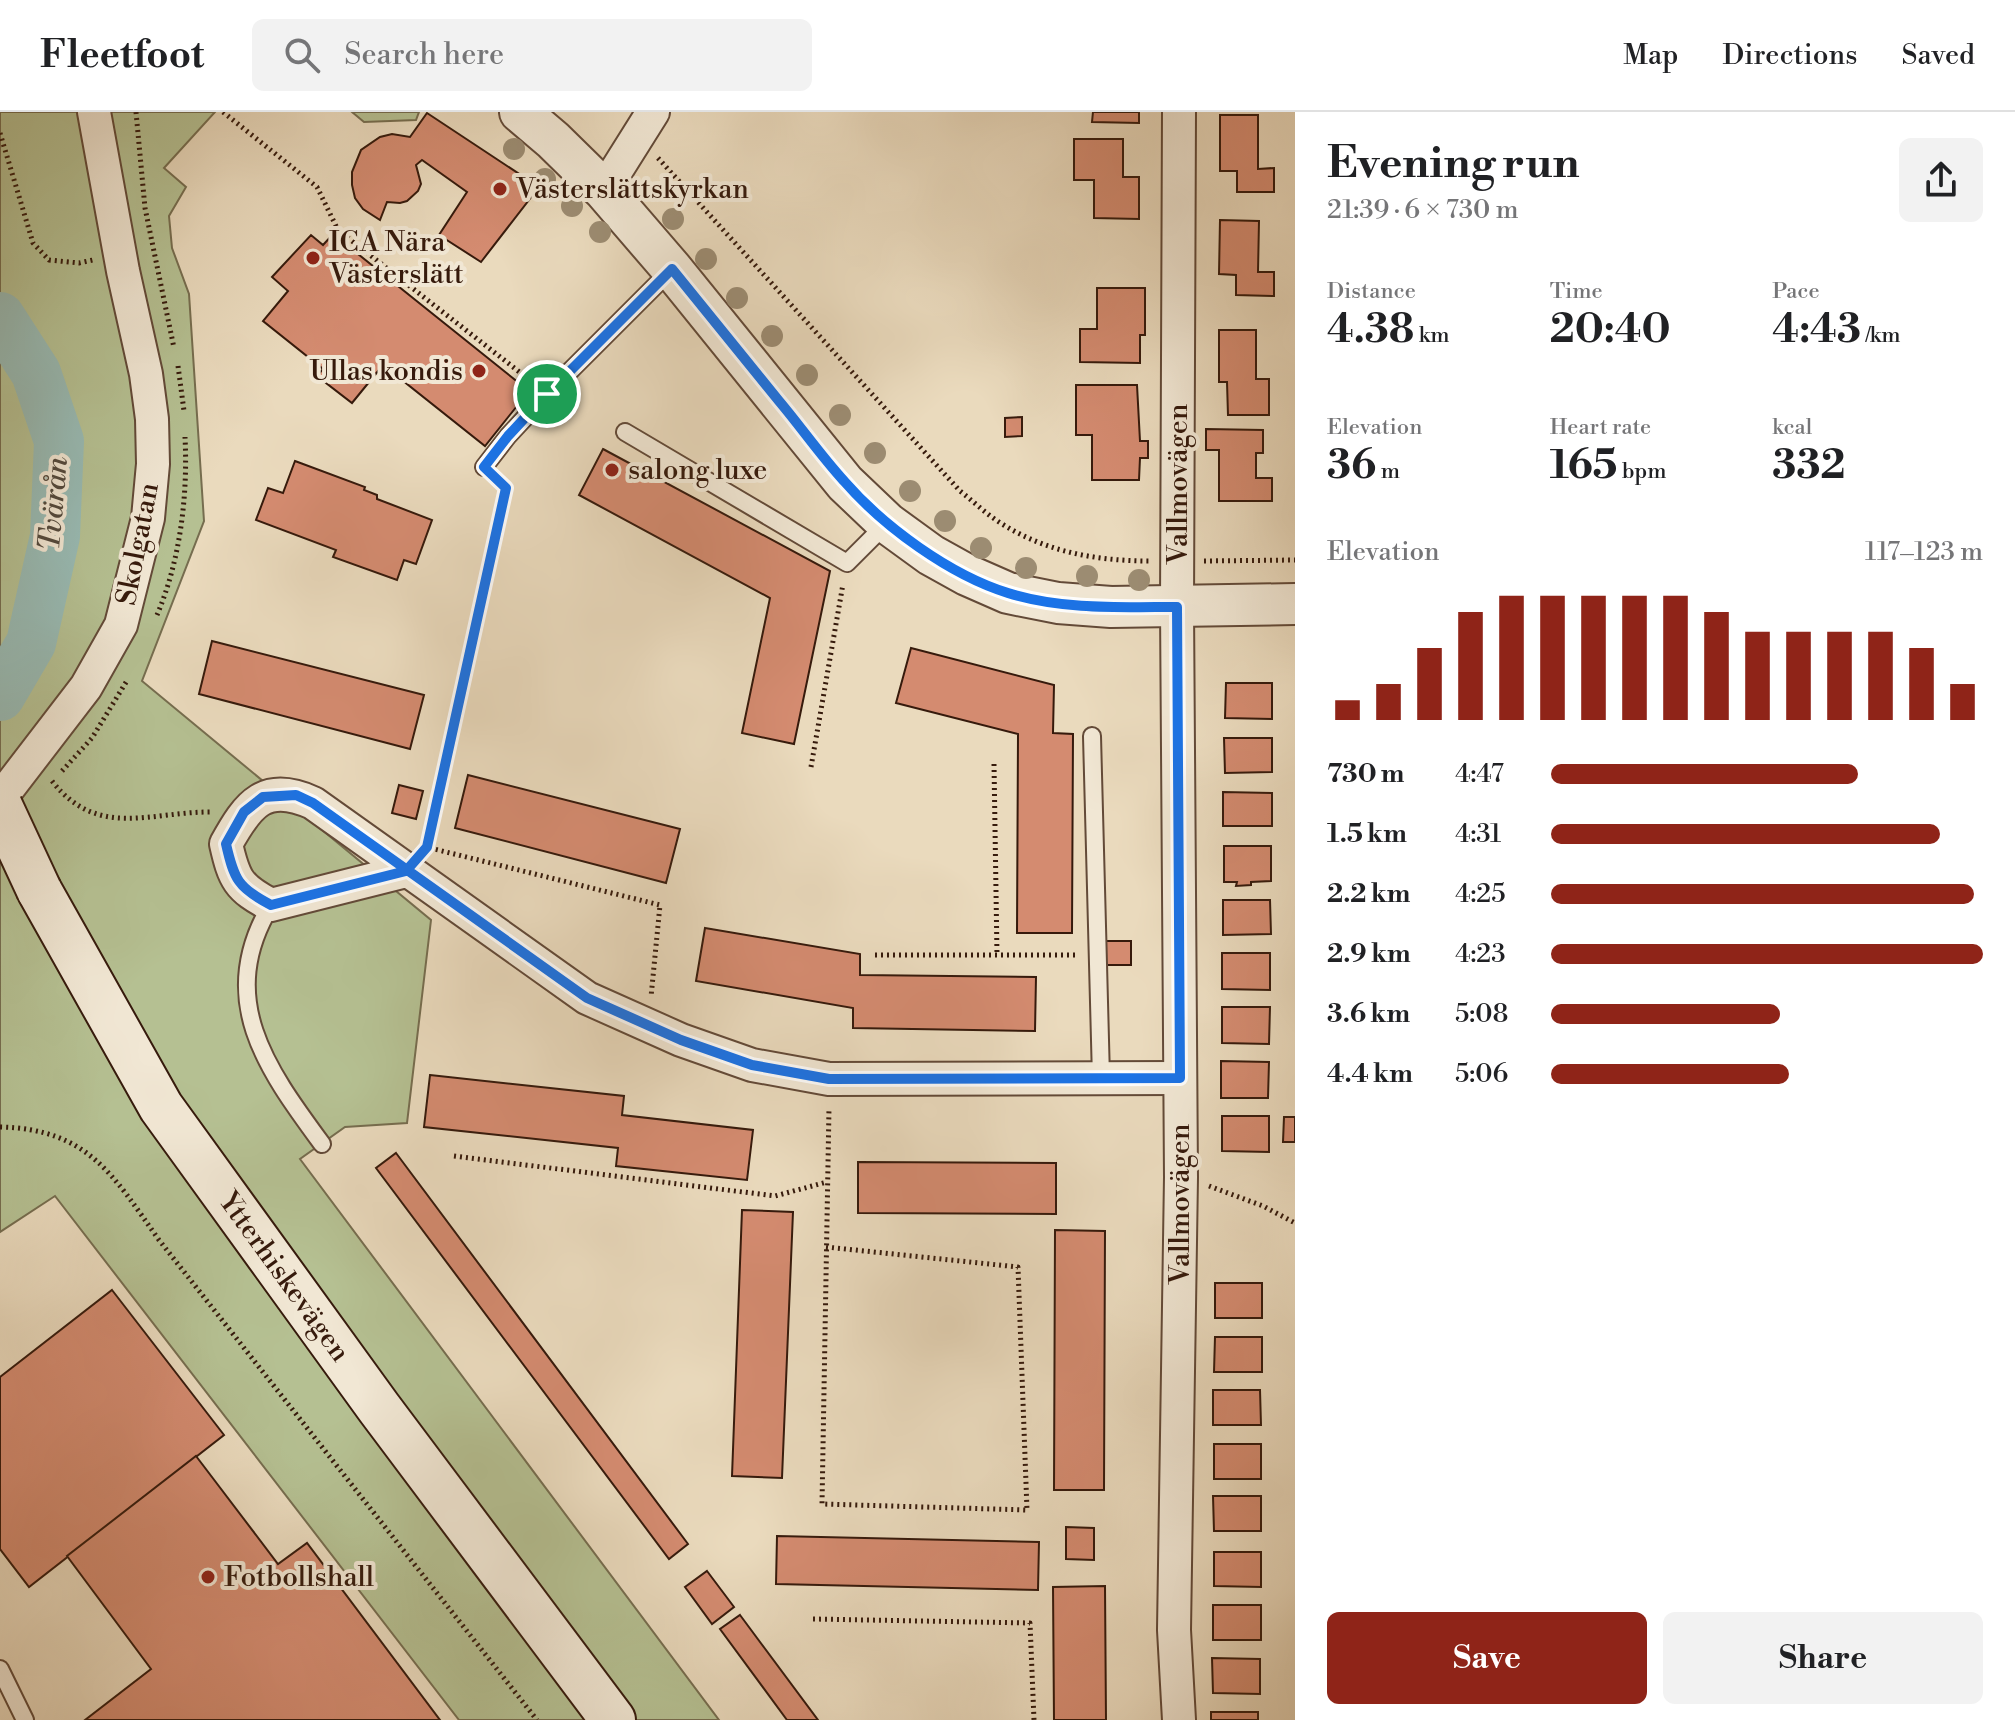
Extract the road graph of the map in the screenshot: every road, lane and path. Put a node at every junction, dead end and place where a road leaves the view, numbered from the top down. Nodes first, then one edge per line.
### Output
1 (94, 112) edge
2 (223, 112) edge
3 (520, 112) edge
4 (1179, 112) edge
5 (646, 124) edge
6 (0, 133) edge
7 (604, 190) junction
8 (95, 259) dead end
9 (672, 269) junction
10 (547, 394) junction
11 (625, 432) dead end
12 (484, 467) joint
13 (887, 523) junction
14 (1295, 560) edge
15 (1179, 562) junction
16 (847, 563) junction
17 (1295, 604) edge
18 (1177, 607) junction
19 (1092, 736) dead end
20 (994, 764) dead end
21 (811, 767) dead end
22 (52, 781) dead end
23 (0, 799) edge
24 (0, 806) edge
25 (244, 812) junction
26 (417, 859) junction
27 (271, 905) junction
28 (875, 955) dead end
29 (997, 955) junction
30 (1098, 955) junction
31 (648, 1025) junction
32 (1101, 1078) junction
33 (1180, 1078) junction
34 (829, 1079) junction
35 (0, 1127) edge
36 (322, 1144) dead end
37 (454, 1156) dead end
38 (1181, 1177) junction
39 (827, 1182) junction
40 (1295, 1223) edge
41 (826, 1247) junction
42 (813, 1619) dead end
43 (0, 1669) edge
44 (25, 1720) edge
45 (537, 1720) edge
46 (613, 1720) edge
47 (1034, 1720) edge
48 (1179, 1720) edge

1 - 23 street, Skolgatan
2 - 10 path
3 - 7 street
4 - 15 street, Vallmovägen
5 - 7 street
5 - 15 path
6 - 8 path
7 - 9 street
9 - 10 lane
9 - 13 street
10 - 12 lane
11 - 16 lane
12 - 26 path
13 - 16 lane
13 - 18 street
14 - 15 path
15 - 18 street, Vallmovägen
16 - 21 path
17 - 18 street
18 - 33 street, Vallmovägen
19 - 30 lane
20 - 29 path
22 - 25 path
24 - 46 main road, Ytterhiskevägen, bridge
25 - 26 street
25 - 27 street
26 - 27 street
26 - 31 street
26 - 31 path
27 - 36 lane
28 - 29 path
29 - 30 path
30 - 32 lane
31 - 34 street
32 - 33 street
32 - 34 street
33 - 38 street, Vallmovägen
34 - 39 path
35 - 45 path
37 - 39 path
38 - 40 path
38 - 48 street, Vallmovägen
39 - 41 path
41 - 41 path
42 - 47 path
43 - 44 lane

